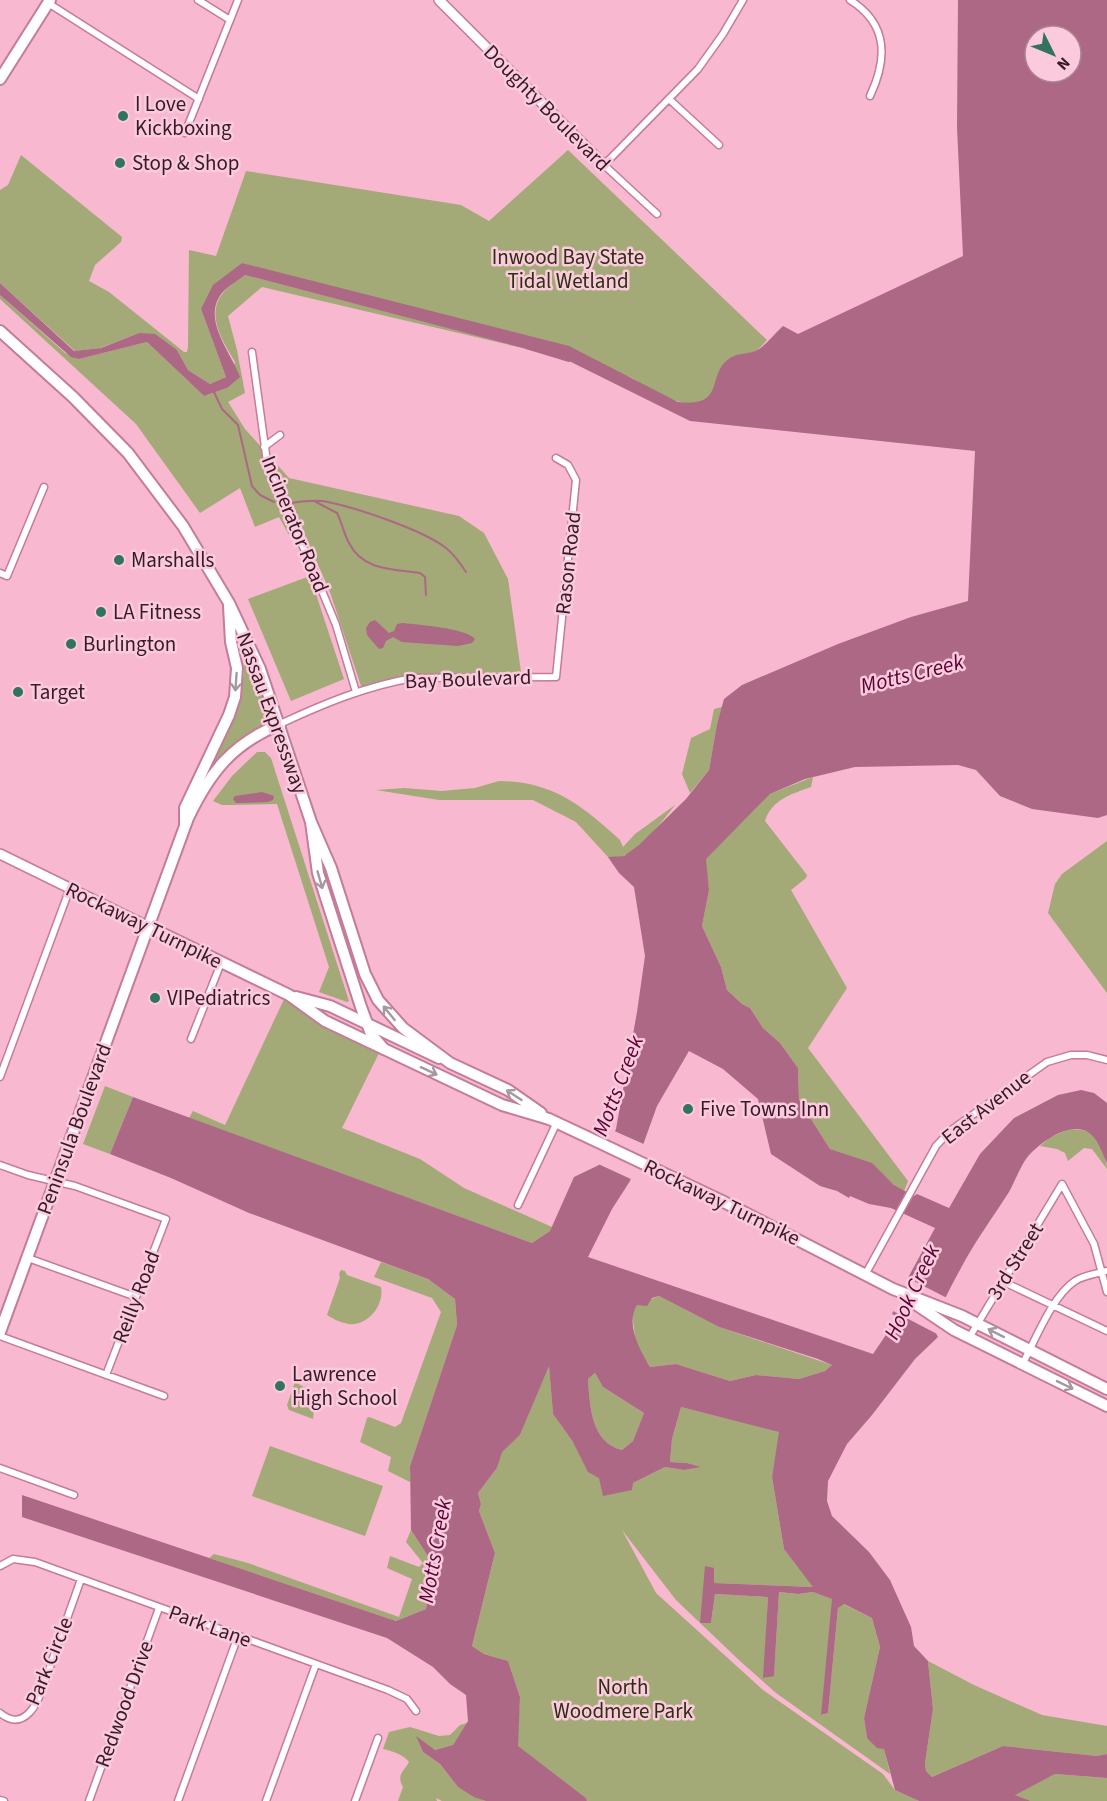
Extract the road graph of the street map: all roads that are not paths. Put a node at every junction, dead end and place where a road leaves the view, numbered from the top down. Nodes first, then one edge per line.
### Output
1 (198, 0) edge
2 (238, 0) edge
3 (439, 0) edge
4 (743, 0) edge
5 (850, 0) edge
6 (49, 2) edge
7 (230, 20) junction
8 (0, 80) edge
9 (870, 96) dead end
10 (199, 99) junction
11 (669, 99) junction
12 (185, 133) dead end
13 (719, 145) dead end
14 (604, 165) junction
15 (657, 214) dead end
16 (0, 331) edge
17 (252, 352) dead end
18 (280, 435) dead end
19 (264, 447) junction
20 (556, 458) dead end
21 (44, 487) dead end
22 (3, 575) edge
23 (229, 603) junction
24 (556, 677) joint
25 (356, 692) junction
26 (280, 724) junction
27 (310, 822) junction
28 (185, 824) junction
29 (0, 854) edge
30 (70, 888) junction
31 (149, 927) junction
32 (221, 963) junction
33 (289, 995) junction
34 (366, 1023) junction
35 (191, 1039) dead end
36 (384, 1049) junction
37 (1107, 1060) edge
38 (450, 1063) junction
39 (0, 1077) edge
40 (553, 1120) junction
41 (0, 1165) edge
42 (55, 1182) junction
43 (518, 1205) dead end
44 (28, 1258) junction
45 (1105, 1272) edge
46 (866, 1275) junction
47 (1002, 1281) junction
48 (1107, 1292) edge
49 (136, 1297) junction
50 (919, 1303) junction
51 (1053, 1306) junction
52 (4, 1309) edge
53 (977, 1324) junction
54 (1107, 1331) edge
55 (0, 1334) edge
56 (969, 1338) junction
57 (1030, 1351) junction
58 (1022, 1365) junction
59 (106, 1375) junction
60 (1107, 1389) edge
61 (164, 1396) dead end
62 (1107, 1406) edge
63 (0, 1468) edge
64 (75, 1495) dead end
65 (0, 1566) edge
66 (81, 1579) junction
67 (159, 1608) junction
68 (238, 1636) junction
69 (316, 1664) junction
70 (416, 1711) dead end
71 (0, 1713) edge
72 (378, 1738) dead end
73 (89, 1801) edge
74 (178, 1801) edge
75 (266, 1801) edge
76 (355, 1801) edge

1 - 7 street
2 - 7 street
3 - 14 main road, Doughty Boulevard
4 - 11 street
5 - 9 street
6 - 8 main road
6 - 10 street
7 - 10 street
10 - 12 street
11 - 13 street
11 - 14 street
14 - 15 street, Doughty Boulevard
16 - 23 main road, Nassau Expressway
17 - 19 street, Incinerator Road
18 - 19 street
19 - 25 street, Incinerator Road
20 - 24 street, Rason Road
21 - 22 street
23 - 26 main road, Nassau Expressway
23 -> 28 main road
24 - 25 street, Bay Boulevard
25 - 26 street, Bay Boulevard
26 - 27 main road, Nassau Expressway
26 - 28 main road, Bay Boulevard
27 -> 34 main road, Nassau Expressway
38 -> 27 main road, Nassau Expressway
28 - 31 main road, Bay Boulevard
29 - 30 main road, Rockaway Turnpike
30 - 31 main road, Rockaway Turnpike
30 - 39 street
31 - 32 main road, Rockaway Turnpike
31 - 42 main road, Peninsula Boulevard
32 - 33 main road, Rockaway Turnpike
32 - 35 street
33 - 34 main road, Rockaway Turnpike
33 - 36 main road, Rockaway Turnpike
34 - 36 main road, Nassau Expressway
34 - 38 main road, Rockaway Turnpike
36 -> 40 main road, Rockaway Turnpike
37 - 46 street, East Avenue
40 -> 38 main road, Rockaway Turnpike
40 - 43 street
40 - 46 main road, Rockaway Turnpike
41 - 42 street
42 - 44 main road, Peninsula Boulevard
42 - 49 street, Reilly Road
44 - 49 street
44 - 52 main road, Peninsula Boulevard
45 - 47 street, 3rd Street
45 - 48 street
45 - 51 street
46 - 50 main road, Rockaway Turnpike
47 - 51 street
47 - 53 street, 3rd Street
49 - 59 street, Reilly Road
50 - 53 main road
50 - 56 main road
51 - 54 street
51 - 57 street
52 - 55 main road, Peninsula Boulevard
53 - 56 street, 3rd Street
57 -> 53 main road
55 - 59 street
56 - 58 main road
57 - 58 street
57 - 60 main road
58 -> 62 main road
59 - 61 street
63 - 64 street
65 - 66 street, Park Lane
66 - 67 street, Park Lane
66 - 71 street, Park Circle
67 - 68 street, Park Lane
67 - 73 street, Redwood Drive
68 - 69 street, Park Lane
68 - 74 street
69 - 70 street, Park Lane
69 - 75 street
72 - 76 street

